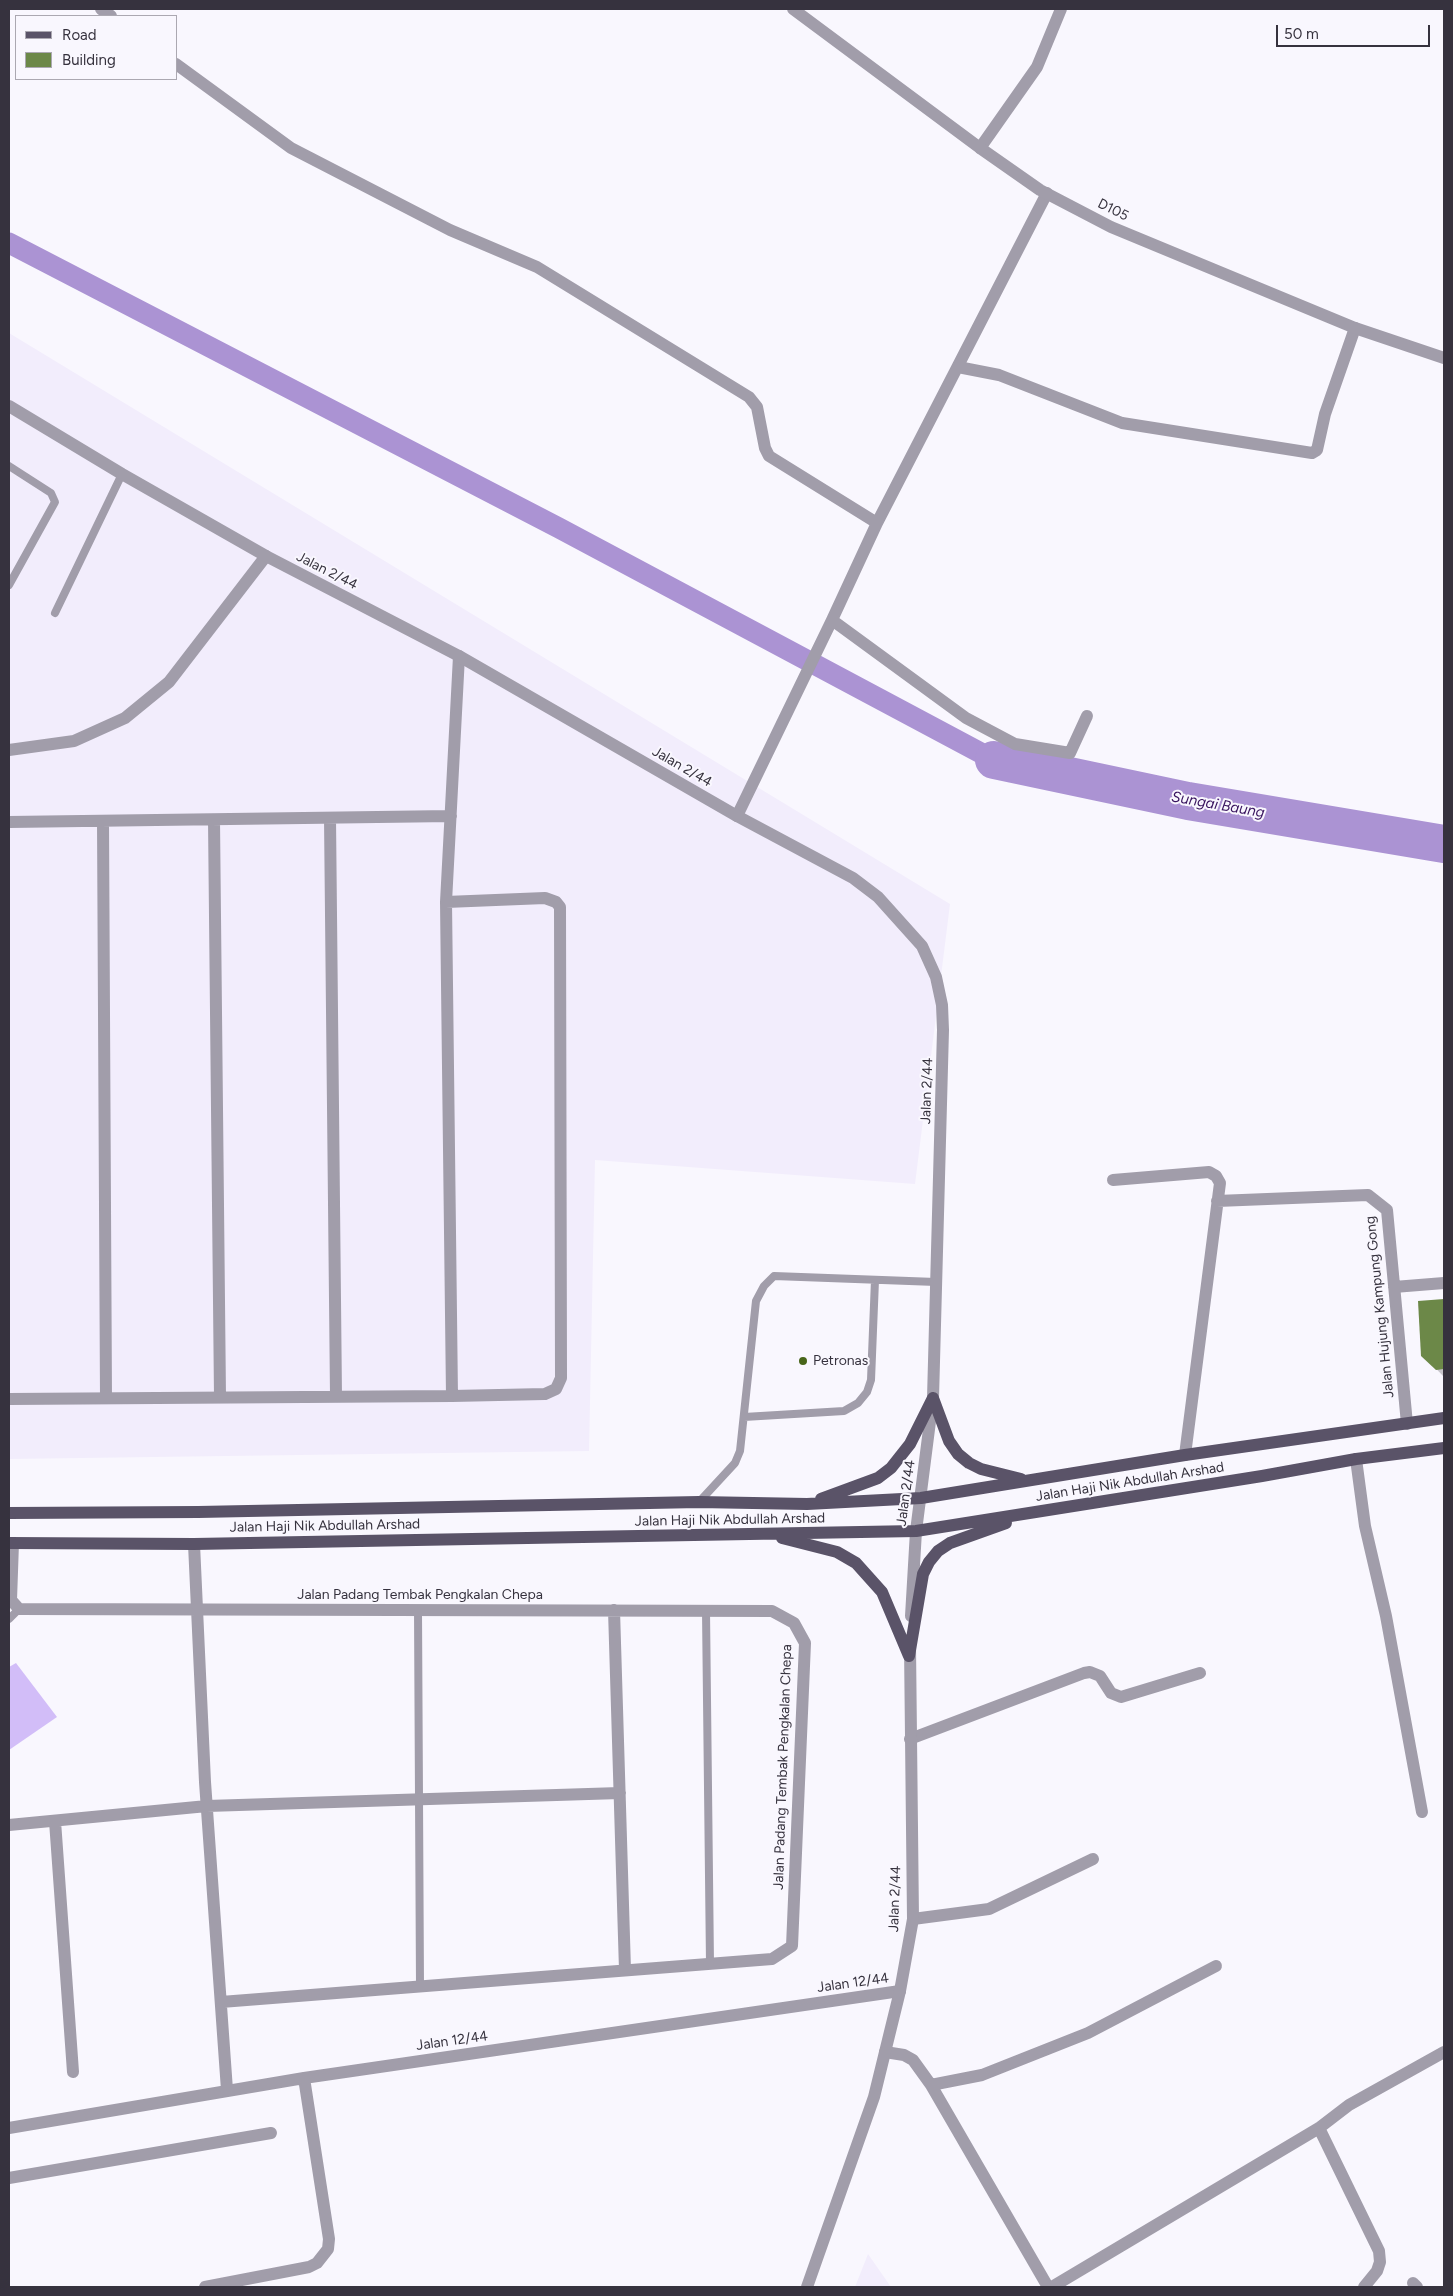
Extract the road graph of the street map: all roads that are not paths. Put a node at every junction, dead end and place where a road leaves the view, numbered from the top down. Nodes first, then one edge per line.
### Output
1 (793, 9) edge
2 (1061, 9) edge
3 (178, 65) edge
4 (980, 148) junction
5 (1048, 194) junction
6 (1355, 328) junction
7 (1444, 358) edge
8 (958, 367) junction
9 (9, 406) edge
10 (9, 466) edge
11 (122, 474) junction
12 (877, 523) junction
13 (266, 556) junction
14 (9, 585) edge
15 (55, 613) dead end
16 (832, 620) junction
17 (460, 656) junction
18 (1087, 716) dead end
19 (9, 750) edge
20 (451, 816) junction
21 (737, 816) junction
22 (330, 818) junction
23 (214, 820) junction
24 (103, 821) junction
25 (9, 822) edge
26 (446, 902) junction
27 (1113, 1180) dead end
28 (1217, 1201) junction
29 (876, 1280) junction
30 (936, 1282) junction
31 (1444, 1283) edge
32 (1394, 1287) junction
33 (336, 1396) junction
34 (452, 1396) junction
35 (106, 1398) junction
36 (220, 1398) junction
37 (933, 1398) junction
38 (9, 1399) edge
39 (744, 1417) junction
40 (1444, 1418) edge
41 (1407, 1424) junction
42 (1444, 1448) edge
43 (1185, 1455) junction
44 (1356, 1459) junction
45 (1027, 1481) junction
46 (921, 1498) junction
47 (699, 1502) junction
48 (807, 1504) junction
49 (1036, 1512) junction
50 (9, 1513) edge
51 (916, 1531) junction
52 (766, 1534) junction
53 (11, 1543) edge
54 (194, 1544) junction
55 (19, 1610) junction
56 (197, 1610) junction
57 (418, 1610) junction
58 (614, 1610) junction
59 (706, 1610) junction
60 (9, 1619) edge
61 (909, 1656) junction
62 (1200, 1673) dead end
63 (910, 1739) junction
64 (620, 1793) junction
65 (419, 1799) junction
66 (207, 1806) junction
67 (1422, 1812) dead end
68 (55, 1821) junction
69 (9, 1825) edge
70 (1092, 1859) dead end
71 (912, 1920) junction
72 (710, 1964) junction
73 (1216, 1966) dead end
74 (625, 1970) junction
75 (420, 1986) junction
76 (900, 1991) junction
77 (221, 2002) junction
78 (885, 2052) junction
79 (1444, 2052) edge
80 (74, 2072) dead end
81 (304, 2078) junction
82 (931, 2085) junction
83 (227, 2090) junction
84 (9, 2128) edge
85 (1319, 2128) junction
86 (271, 2133) dead end
87 (9, 2178) edge
88 (205, 2287) edge
89 (807, 2287) edge
90 (1048, 2287) edge
91 (1052, 2287) edge
92 (1364, 2287) edge

1 - 4 street, D105
2 - 4 street
3 - 12 street
4 - 5 street, D105
5 - 6 street, D105
5 - 8 street
6 - 7 street, D105
6 - 8 street
8 - 12 street
9 - 11 street, Jalan 2/44
10 - 14 lane
11 - 13 street, Jalan 2/44
11 - 15 lane
12 - 16 street
13 - 17 street, Jalan 2/44
13 - 19 street
16 - 18 street
16 - 21 street
17 - 20 street
17 - 21 street, Jalan 2/44
20 - 22 street
20 - 26 street
21 - 30 street, Jalan 2/44
22 - 23 street
22 - 33 street
23 - 24 street
23 - 36 street
24 - 25 street
24 - 35 street
26 - 34 street
26 - 34 street
27 - 28 street
28 - 32 street, Jalan Hujung Kampung Gong
28 - 43 street
29 - 30 lane
29 - 39 lane
29 - 39 lane
30 - 37 street, Jalan 2/44
31 - 32 street
32 - 41 street, Jalan Hujung Kampung Gong
33 - 34 street
33 - 36 street
35 - 36 street
35 - 38 street
37 - 45 main road
37 - 46 street, Jalan 2/44
37 - 48 main road
39 - 47 lane
40 - 41 main road, Jalan Haji Nik Abdullah Arshad
41 - 43 main road, Jalan Haji Nik Abdullah Arshad
42 - 44 main road, Jalan Haji Nik Abdullah Arshad
43 - 45 main road, Jalan Haji Nik Abdullah Arshad
44 - 49 main road, Jalan Haji Nik Abdullah Arshad
44 - 67 street
45 - 46 main road, Jalan Haji Nik Abdullah Arshad
46 - 48 main road, Jalan Haji Nik Abdullah Arshad
46 - 51 street, Jalan 2/44
47 - 48 main road, Jalan Haji Nik Abdullah Arshad
47 - 50 main road, Jalan Haji Nik Abdullah Arshad
49 - 51 main road, Jalan Haji Nik Abdullah Arshad
49 - 61 main road
51 - 52 main road, Jalan Haji Nik Abdullah Arshad
51 - 61 street, Jalan 2/44
52 - 54 main road, Jalan Haji Nik Abdullah Arshad
52 - 61 main road
53 - 54 main road, Jalan Haji Nik Abdullah Arshad
53 - 55 street
54 - 56 street
55 - 56 street, Jalan Padang Tembak Pengkalan Chepa
55 - 60 lane
56 - 57 street, Jalan Padang Tembak Pengkalan Chepa
56 - 66 street
57 - 58 street, Jalan Padang Tembak Pengkalan Chepa
57 - 65 lane
58 - 59 street, Jalan Padang Tembak Pengkalan Chepa
58 - 64 street
59 - 72 lane
59 - 72 street, Jalan Padang Tembak Pengkalan Chepa
61 - 63 street, Jalan 2/44
62 - 63 street
63 - 71 street, Jalan 2/44
64 - 65 street
64 - 74 street
65 - 66 street
65 - 75 lane
66 - 68 street
66 - 77 street
68 - 69 street
68 - 80 street
70 - 71 street
71 - 76 street, Jalan 2/44
72 - 74 street, Jalan Padang Tembak Pengkalan Chepa
73 - 82 street
74 - 75 street, Jalan Padang Tembak Pengkalan Chepa
75 - 77 street, Jalan Padang Tembak Pengkalan Chepa
76 - 78 street, Jalan 2/44
76 - 81 street, Jalan 12/44
77 - 83 street
78 - 82 street
78 - 89 street, Jalan 2/44
79 - 85 street
81 - 83 street, Jalan 12/44
81 - 88 street
82 - 90 street
83 - 84 street, Jalan 12/44
85 - 91 street
85 - 92 street
86 - 87 street

